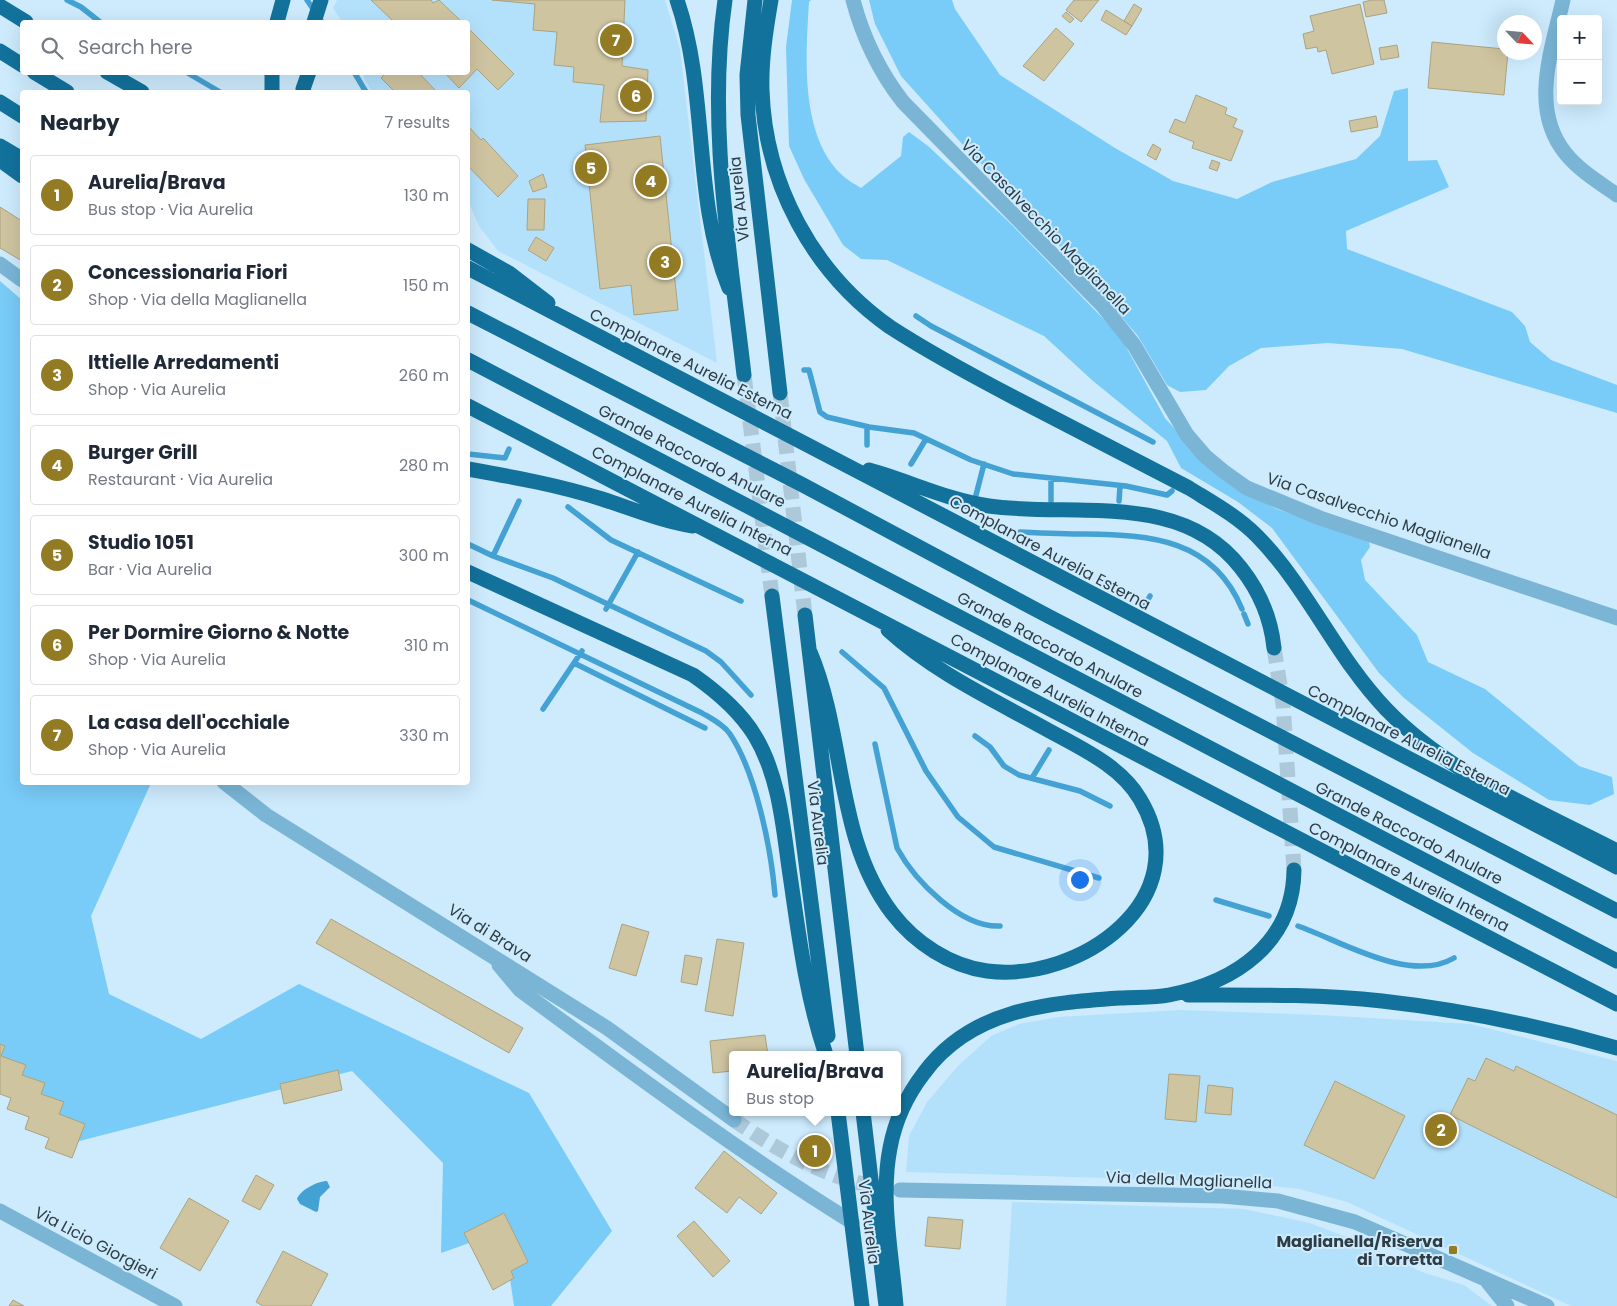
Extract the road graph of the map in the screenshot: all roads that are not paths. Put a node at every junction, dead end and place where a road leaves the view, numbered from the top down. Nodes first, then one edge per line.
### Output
1 (283, 0) edge
2 (321, 0) edge
3 (677, 0) edge
4 (725, 0) edge
5 (755, 0) edge
6 (771, 0) edge
7 (854, 0) edge
8 (1563, 0) edge
9 (0, 6) edge
10 (23, 20) edge
11 (278, 20) edge
12 (315, 20) edge
13 (0, 51) edge
14 (20, 64) edge
15 (39, 75) edge
16 (112, 75) edge
17 (272, 75) edge
18 (307, 75) edge
19 (64, 90) edge
20 (138, 90) edge
21 (272, 90) edge
22 (303, 90) edge
23 (0, 102) edge
24 (20, 115) edge
25 (0, 146) edge
26 (20, 158) edge
27 (0, 160) edge
28 (20, 175) edge
29 (1617, 195) edge
30 (470, 251) edge
31 (0, 264) edge
32 (470, 269) edge
33 (20, 279) edge
34 (737, 308) junction
35 (470, 314) edge
36 (563, 318) junction
37 (470, 361) edge
38 (744, 375) tunnel mouth
39 (780, 393) tunnel mouth
40 (470, 407) edge
41 (843, 462) junction
42 (470, 469) edge
43 (707, 528) junction
44 (470, 573) edge
45 (772, 596) tunnel mouth
46 (870, 614) junction
47 (805, 615) tunnel mouth
48 (1617, 618) edge
49 (1274, 648) tunnel mouth
50 (810, 652) junction
51 (228, 785) edge
52 (1617, 850) edge
53 (1617, 867) edge
54 (1294, 870) tunnel mouth
55 (1617, 911) edge
56 (488, 952) junction
57 (1617, 960) edge
58 (1169, 995) junction
59 (1617, 1004) edge
60 (1617, 1048) edge
61 (825, 1051) edge
62 (829, 1051) edge
63 (857, 1051) edge
64 (901, 1112) edge
65 (839, 1116) edge
66 (863, 1116) edge
67 (899, 1116) edge
68 (734, 1120) tunnel mouth
69 (900, 1190) tunnel mouth
70 (0, 1211) edge
71 (852, 1222) junction
72 (1484, 1278) junction
73 (175, 1306) edge
74 (862, 1306) edge
75 (886, 1306) edge
76 (896, 1306) edge
77 (1507, 1306) edge
78 (1547, 1306) edge

1 - 11 highway
2 - 12 highway
3 - 34 highway
4 - 34 highway, Via Aurelia
5 - 39 highway, Via Aurelia
6 - 52 highway
7 - 48 street, Via Casalvecchio Maglianella
8 - 29 street
9 - 10 highway
13 - 14 highway
15 - 19 highway
16 - 20 highway
17 - 21 highway
18 - 22 highway
23 - 24 highway
25 - 26 highway
27 - 28 highway
30 - 36 highway
31 - 33 street
32 - 36 highway, Complanare Aurelia Esterna
34 - 38 highway, Via Aurelia
35 - 55 highway, Grande Raccordo Anulare
36 - 41 highway, Complanare Aurelia Esterna
37 - 57 highway, Grande Raccordo Anulare
40 - 43 highway, Complanare Aurelia Interna
41 - 49 highway
41 - 53 highway, Complanare Aurelia Esterna
42 - 43 highway
43 - 46 highway, Complanare Aurelia Interna
44 - 61 highway
45 - 62 highway, Via Aurelia
46 - 50 highway
46 - 59 highway, Complanare Aurelia Interna
47 - 50 highway, Via Aurelia
50 - 63 highway, Via Aurelia
51 - 56 street, Via di Brava
54 - 58 highway
56 - 68 street, Via di Brava
56 - 71 street
58 - 60 highway
58 - 64 highway
65 - 71 highway, Via Aurelia
66 - 75 highway, Via Aurelia
67 - 76 highway
69 - 72 street, Via della Maglianella
70 - 73 street, Via Licio Giorgieri
71 - 74 highway, Via Aurelia
72 - 77 street
72 - 78 street, Via della Maglianella

